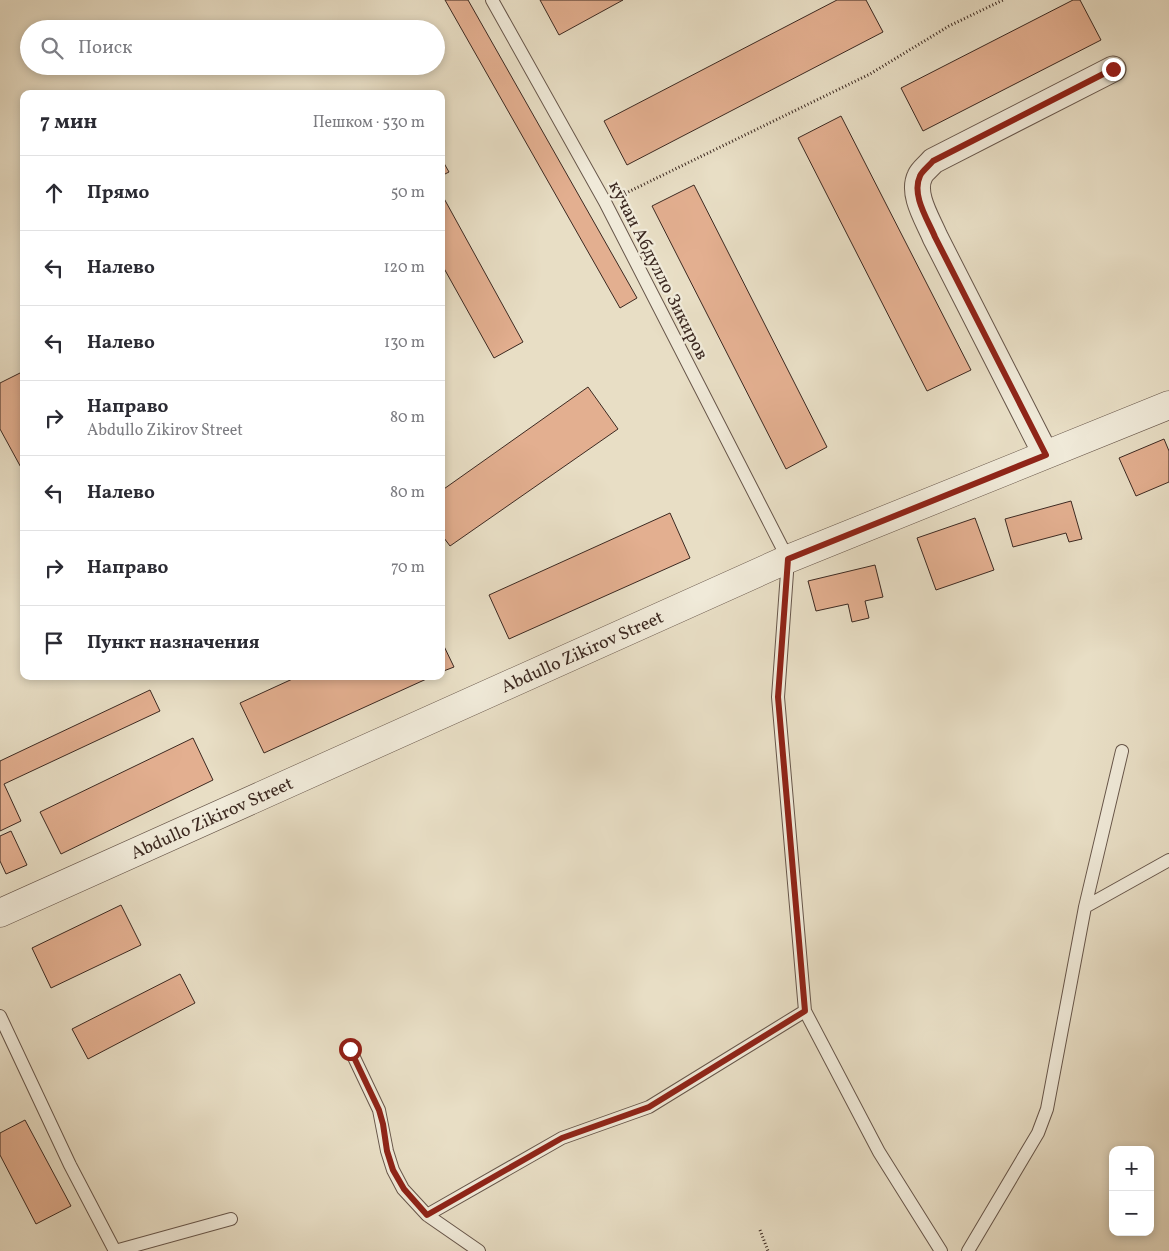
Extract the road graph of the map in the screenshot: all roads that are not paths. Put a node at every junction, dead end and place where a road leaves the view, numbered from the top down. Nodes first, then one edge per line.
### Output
1 (492, 0) edge
2 (1113, 69) dead end
3 (1169, 405) edge
4 (1046, 455) junction
5 (788, 559) junction
6 (1122, 750) dead end
7 (1169, 860) edge
8 (1084, 907) junction
9 (0, 914) edge
10 (805, 1011) junction
11 (0, 1016) edge
12 (350, 1049) dead end
13 (427, 1215) junction
14 (231, 1220) dead end
15 (115, 1251) edge
16 (478, 1251) edge
17 (941, 1251) edge
18 (968, 1251) edge

1 - 5 lane, кӯчаи Абдулло Зикиров
2 - 4 street
3 - 4 street, Abdullo Zikirov Street
4 - 5 street, Abdullo Zikirov Street
5 - 9 street, Abdullo Zikirov Street
5 - 10 lane
6 - 8 lane
7 - 8 lane
8 - 18 lane
10 - 13 lane
10 - 17 lane
11 - 15 lane
12 - 13 lane
13 - 16 lane
14 - 15 lane

